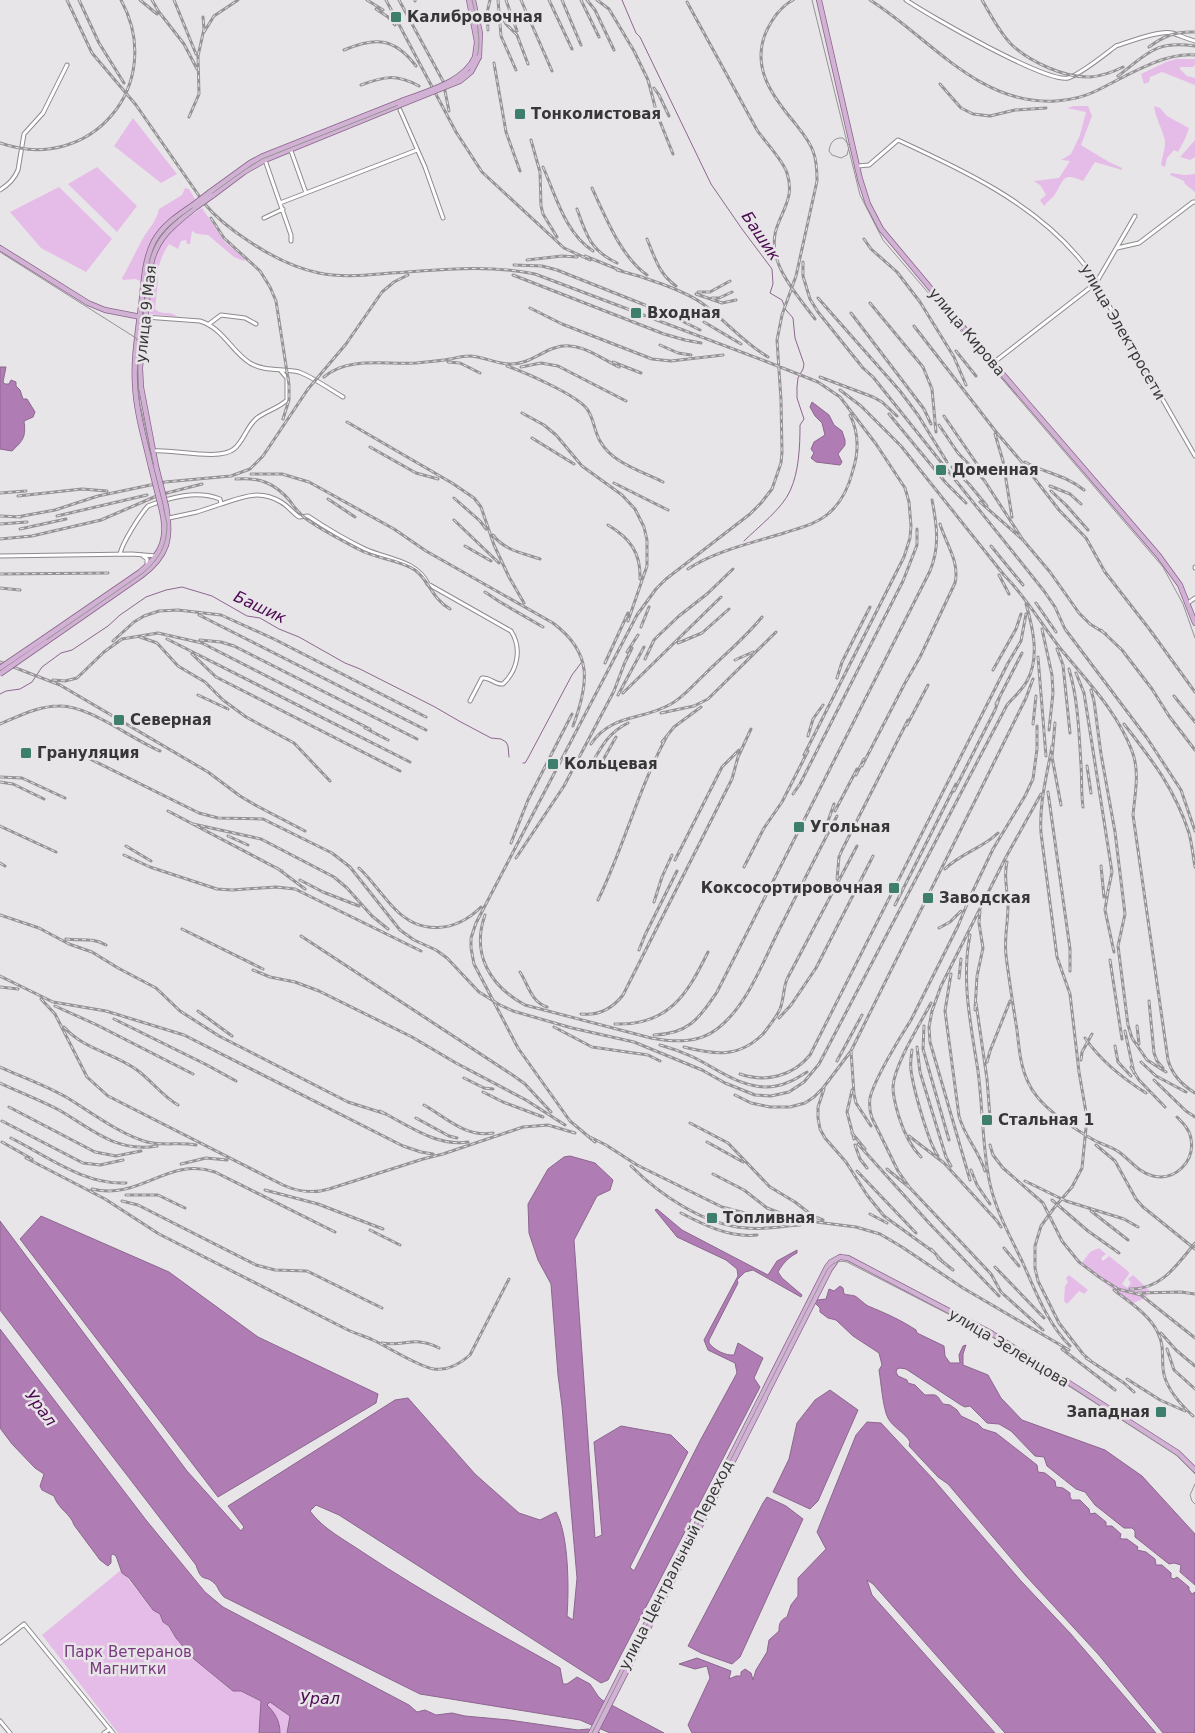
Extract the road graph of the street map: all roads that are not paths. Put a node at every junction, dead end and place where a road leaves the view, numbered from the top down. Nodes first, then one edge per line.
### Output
1 (469, 0) edge
2 (473, 0) edge
3 (819, 0) edge
4 (906, 0) edge
5 (1195, 41) edge
6 (477, 57) junction
7 (67, 65) dead end
8 (400, 106) junction
9 (289, 147) junction
10 (417, 150) junction
11 (265, 160) junction
12 (858, 166) junction
13 (0, 190) edge
14 (306, 193) junction
15 (211, 194) junction
16 (1195, 202) edge
17 (280, 203) junction
18 (282, 209) junction
19 (1135, 216) dead end
20 (264, 218) dead end
21 (443, 218) dead end
22 (291, 241) dead end
23 (0, 248) edge
24 (1116, 248) junction
25 (1096, 283) junction
26 (142, 317) junction
27 (209, 324) junction
28 (256, 324) dead end
29 (993, 364) junction
30 (281, 371) junction
31 (343, 397) dead end
32 (153, 451) junction
33 (1195, 456) edge
34 (154, 467) junction
35 (221, 504) junction
36 (164, 507) junction
37 (169, 518) junction
38 (120, 554) junction
39 (142, 555) junction
40 (0, 556) edge
41 (156, 556) junction
42 (146, 567) junction
43 (1195, 598) edge
44 (1188, 603) junction
45 (1195, 623) edge
46 (45, 640) junction
47 (0, 668) edge
48 (0, 674) edge
49 (470, 701) dead end
50 (840, 1257) joint
51 (1195, 1470) edge
52 (0, 1643) edge
53 (611, 1698) junction
54 (0, 1721) edge
55 (5, 1727) junction
56 (110, 1729) junction
57 (0, 1731) edge
58 (10, 1733) edge
59 (104, 1733) edge
60 (113, 1733) edge
61 (591, 1733) edge
62 (595, 1733) edge

1 - 6 main road
2 - 6 main road
3 - 12 main road, улица Кирова
4 - 5 street
6 - 8 main road, улица 9 Мая, bridge
7 - 13 street
8 - 9 main road, улица 9 Мая
8 - 10 street
9 - 11 main road, улица 9 Мая
9 - 14 street
9 - 15 main road, улица 9 Мая
10 - 14 street
10 - 21 street
11 - 15 main road, улица 9 Мая
11 - 17 street
12 - 25 street, улица Электросети
12 - 29 main road, улица Кирова
14 - 17 street
15 - 26 main road, улица 9 Мая, bridge
16 - 24 street
17 - 18 street
18 - 20 street
18 - 22 street
19 - 24 street
23 - 26 main road
24 - 25 street
25 - 29 street
25 - 33 street, улица Электросети
26 - 27 street
26 - 32 main road, улица 9 Мая
26 - 34 main road, улица 9 Мая
27 - 28 street
27 - 30 street
29 - 44 main road, улица Кирова
30 - 31 street
30 - 32 street
32 - 34 main road, улица 9 Мая
34 - 36 main road, улица 9 Мая, bridge
35 - 37 street
35 - 38 street
35 - 49 street
36 - 37 main road, улица 9 Мая
36 - 41 main road, улица 9 Мая
37 - 46 main road, улица 9 Мая
38 - 39 street
38 - 40 street
39 - 41 street
39 - 42 street
41 - 42 main road, улица 9 Мая
42 - 46 main road, улица 9 Мая
43 - 44 street
44 - 45 main road, улица Кирова
46 - 47 main road, улица 9 Мая, bridge
46 - 48 main road, улица 9 Мая, bridge
50 - 51 main road, улица Зеленцова
50 - 53 main road, улица Центральный Переход
52 - 56 street
53 - 61 main road, улица Центральный Переход
53 - 62 main road, улица Центральный Переход
54 - 55 street
55 - 57 street
55 - 58 street
56 - 59 street
56 - 60 street

